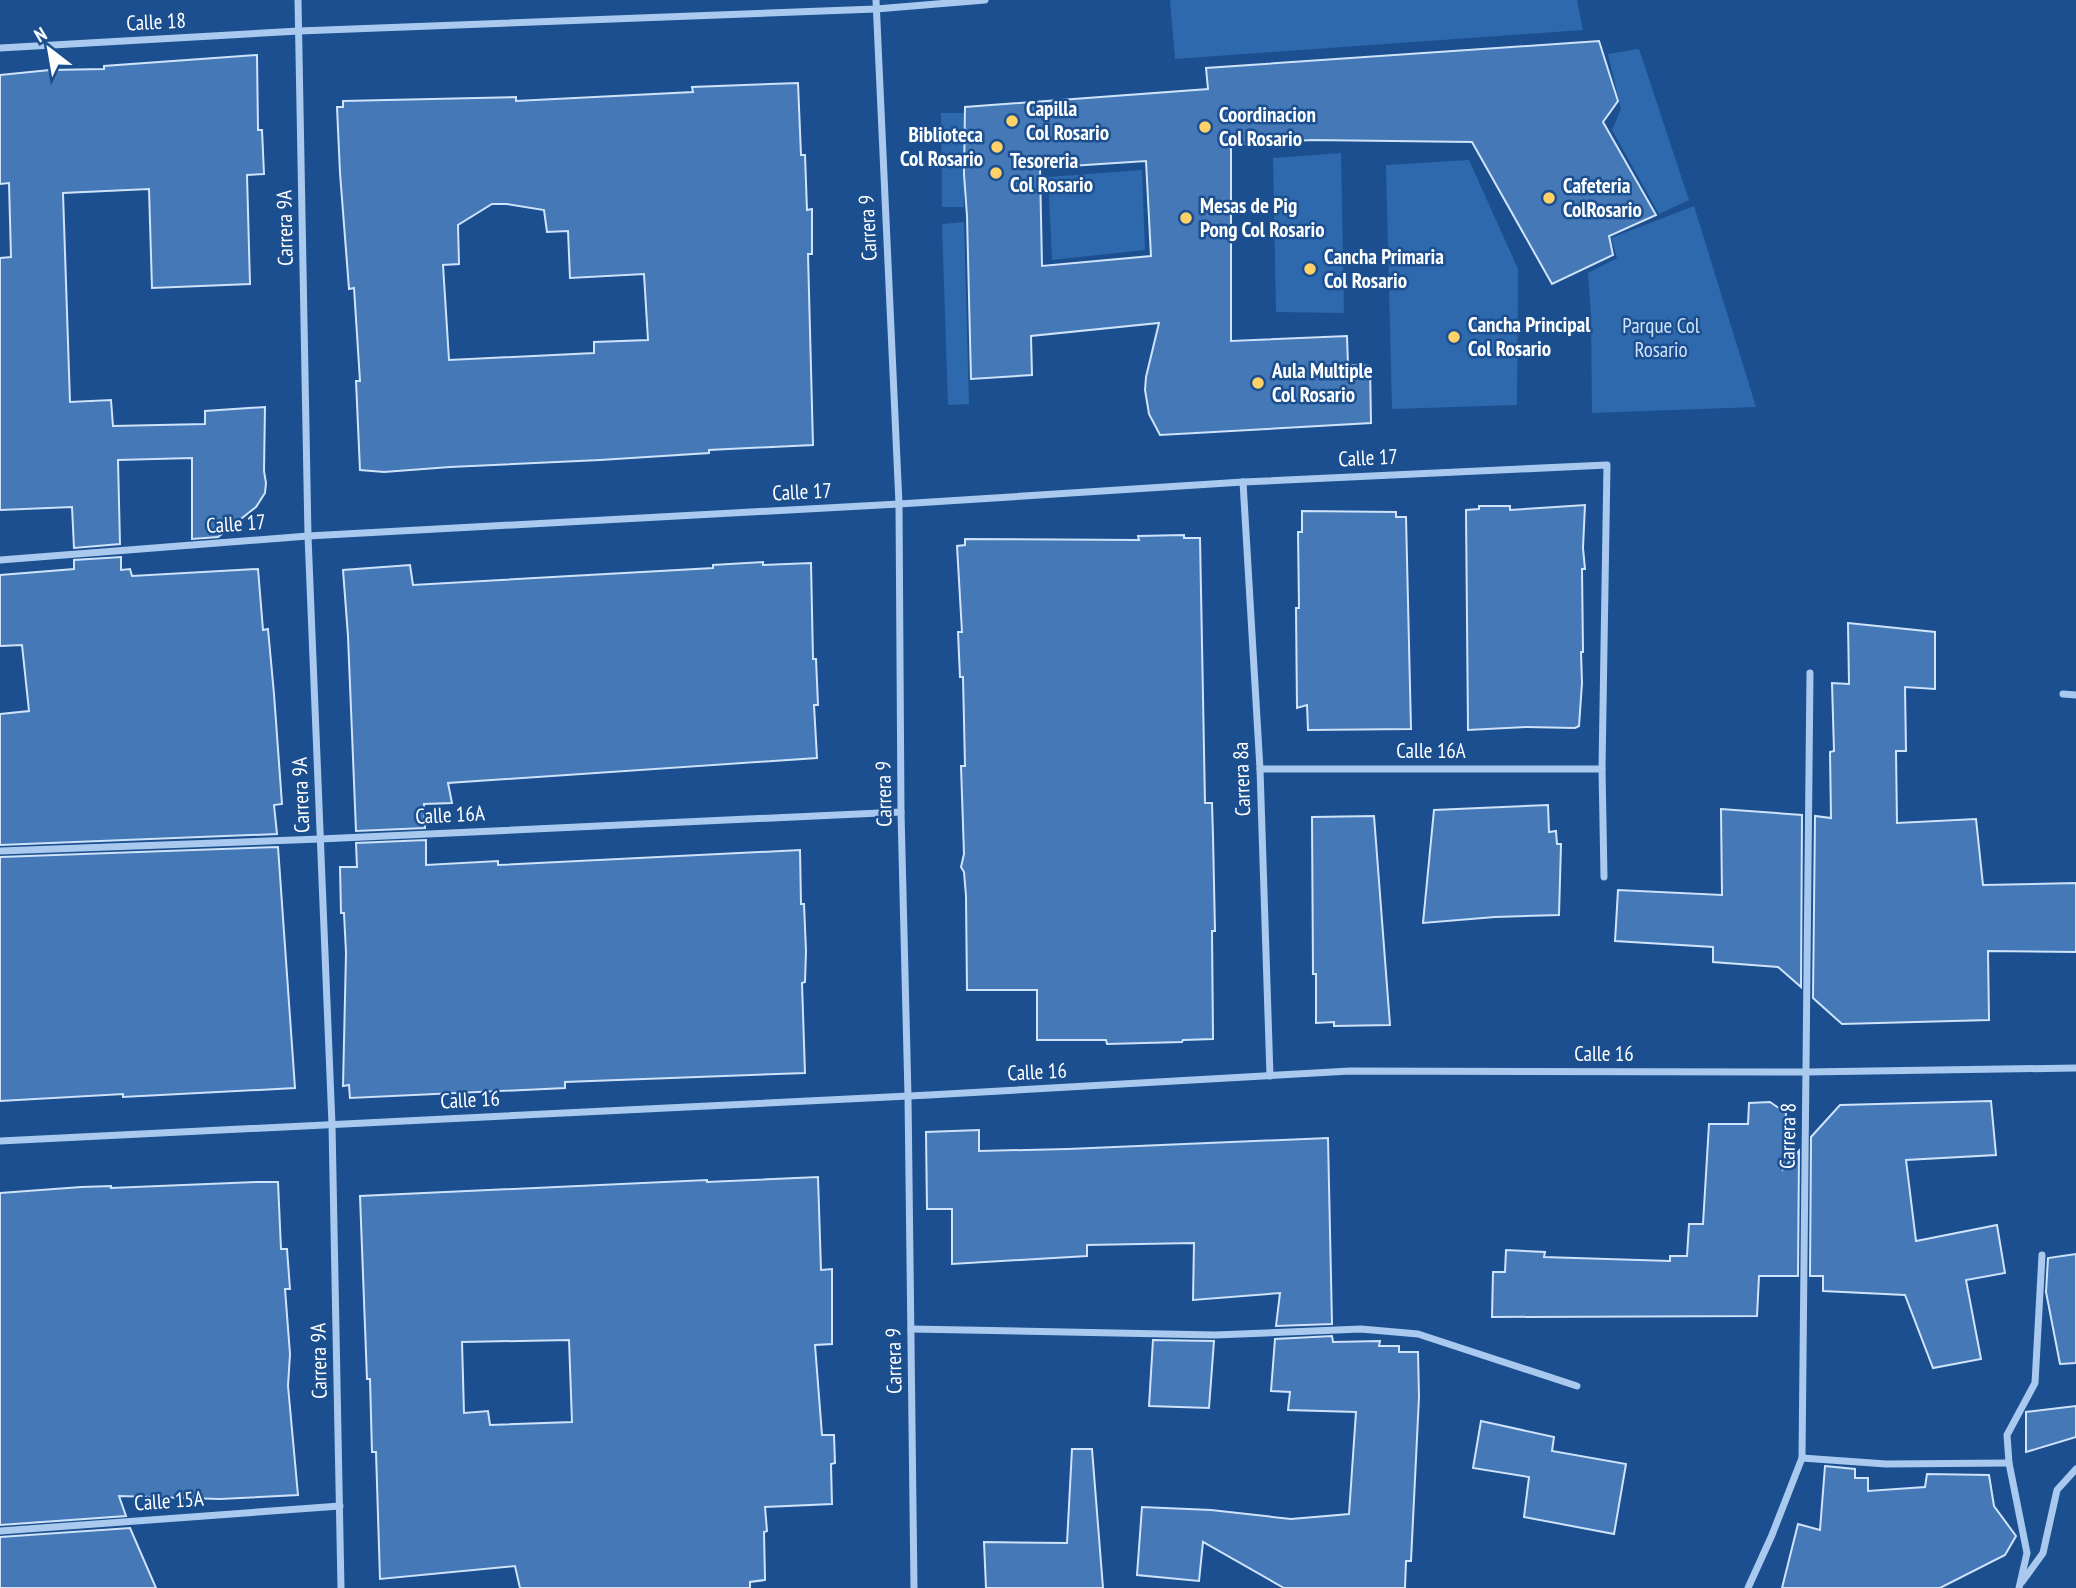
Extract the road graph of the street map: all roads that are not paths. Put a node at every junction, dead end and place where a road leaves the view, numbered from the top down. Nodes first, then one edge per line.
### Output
1 (298, 0) edge
2 (985, 0) edge
3 (876, 4) edge
4 (299, 31) junction
5 (0, 48) edge
6 (1243, 482) junction
7 (899, 504) junction
8 (308, 536) junction
9 (0, 560) edge
10 (1810, 673) dead end
11 (2063, 694) dead end
12 (2076, 695) edge
13 (1260, 769) junction
14 (1602, 769) junction
15 (901, 812) junction
16 (320, 839) junction
17 (0, 851) edge
18 (1604, 877) dead end
19 (2076, 1068) edge
20 (1807, 1072) junction
21 (1270, 1076) junction
22 (908, 1096) junction
23 (332, 1125) junction
24 (0, 1141) edge
25 (2042, 1255) dead end
26 (911, 1329) junction
27 (1577, 1386) dead end
28 (1802, 1458) junction
29 (2009, 1462) junction
30 (2076, 1469) edge
31 (340, 1506) junction
32 (0, 1531) edge
33 (341, 1588) edge
34 (915, 1588) edge
35 (1748, 1588) edge
36 (2018, 1588) edge

1 - 4 street, Carrera 9A
2 - 3 street, Calle 18
3 - 4 street, Calle 18
3 - 7 street, Carrera 9
4 - 5 street, Calle 18
4 - 8 street, Carrera 9A
6 - 7 street, Calle 17
6 - 13 street, Carrera 8a
6 - 14 street, Calle 17
7 - 8 street, Calle 17
7 - 15 street, Carrera 9
8 - 9 street, Calle 17
8 - 16 street, Carrera 9A
10 - 20 street, Carrera 8
11 - 12 street
13 - 14 street, Calle 16A
13 - 21 street, Carrera 8a
14 - 18 street
15 - 16 street, Calle 16A
15 - 22 street, Carrera 9
16 - 17 street, Calle 16A
16 - 23 street, Carrera 9A
19 - 20 street, Calle 16
20 - 21 street, Calle 16
20 - 28 street, Carrera 8
21 - 22 street, Calle 16
22 - 23 street, Calle 16
22 - 26 street, Carrera 9
23 - 24 street, Calle 16
23 - 31 street, Carrera 9A
25 - 29 street
26 - 27 street
26 - 34 street, Carrera 9
28 - 29 street
28 - 35 street, Carrera 8
29 - 36 street
30 - 36 street
31 - 32 street, Calle 15A
31 - 33 street, Carrera 9A

